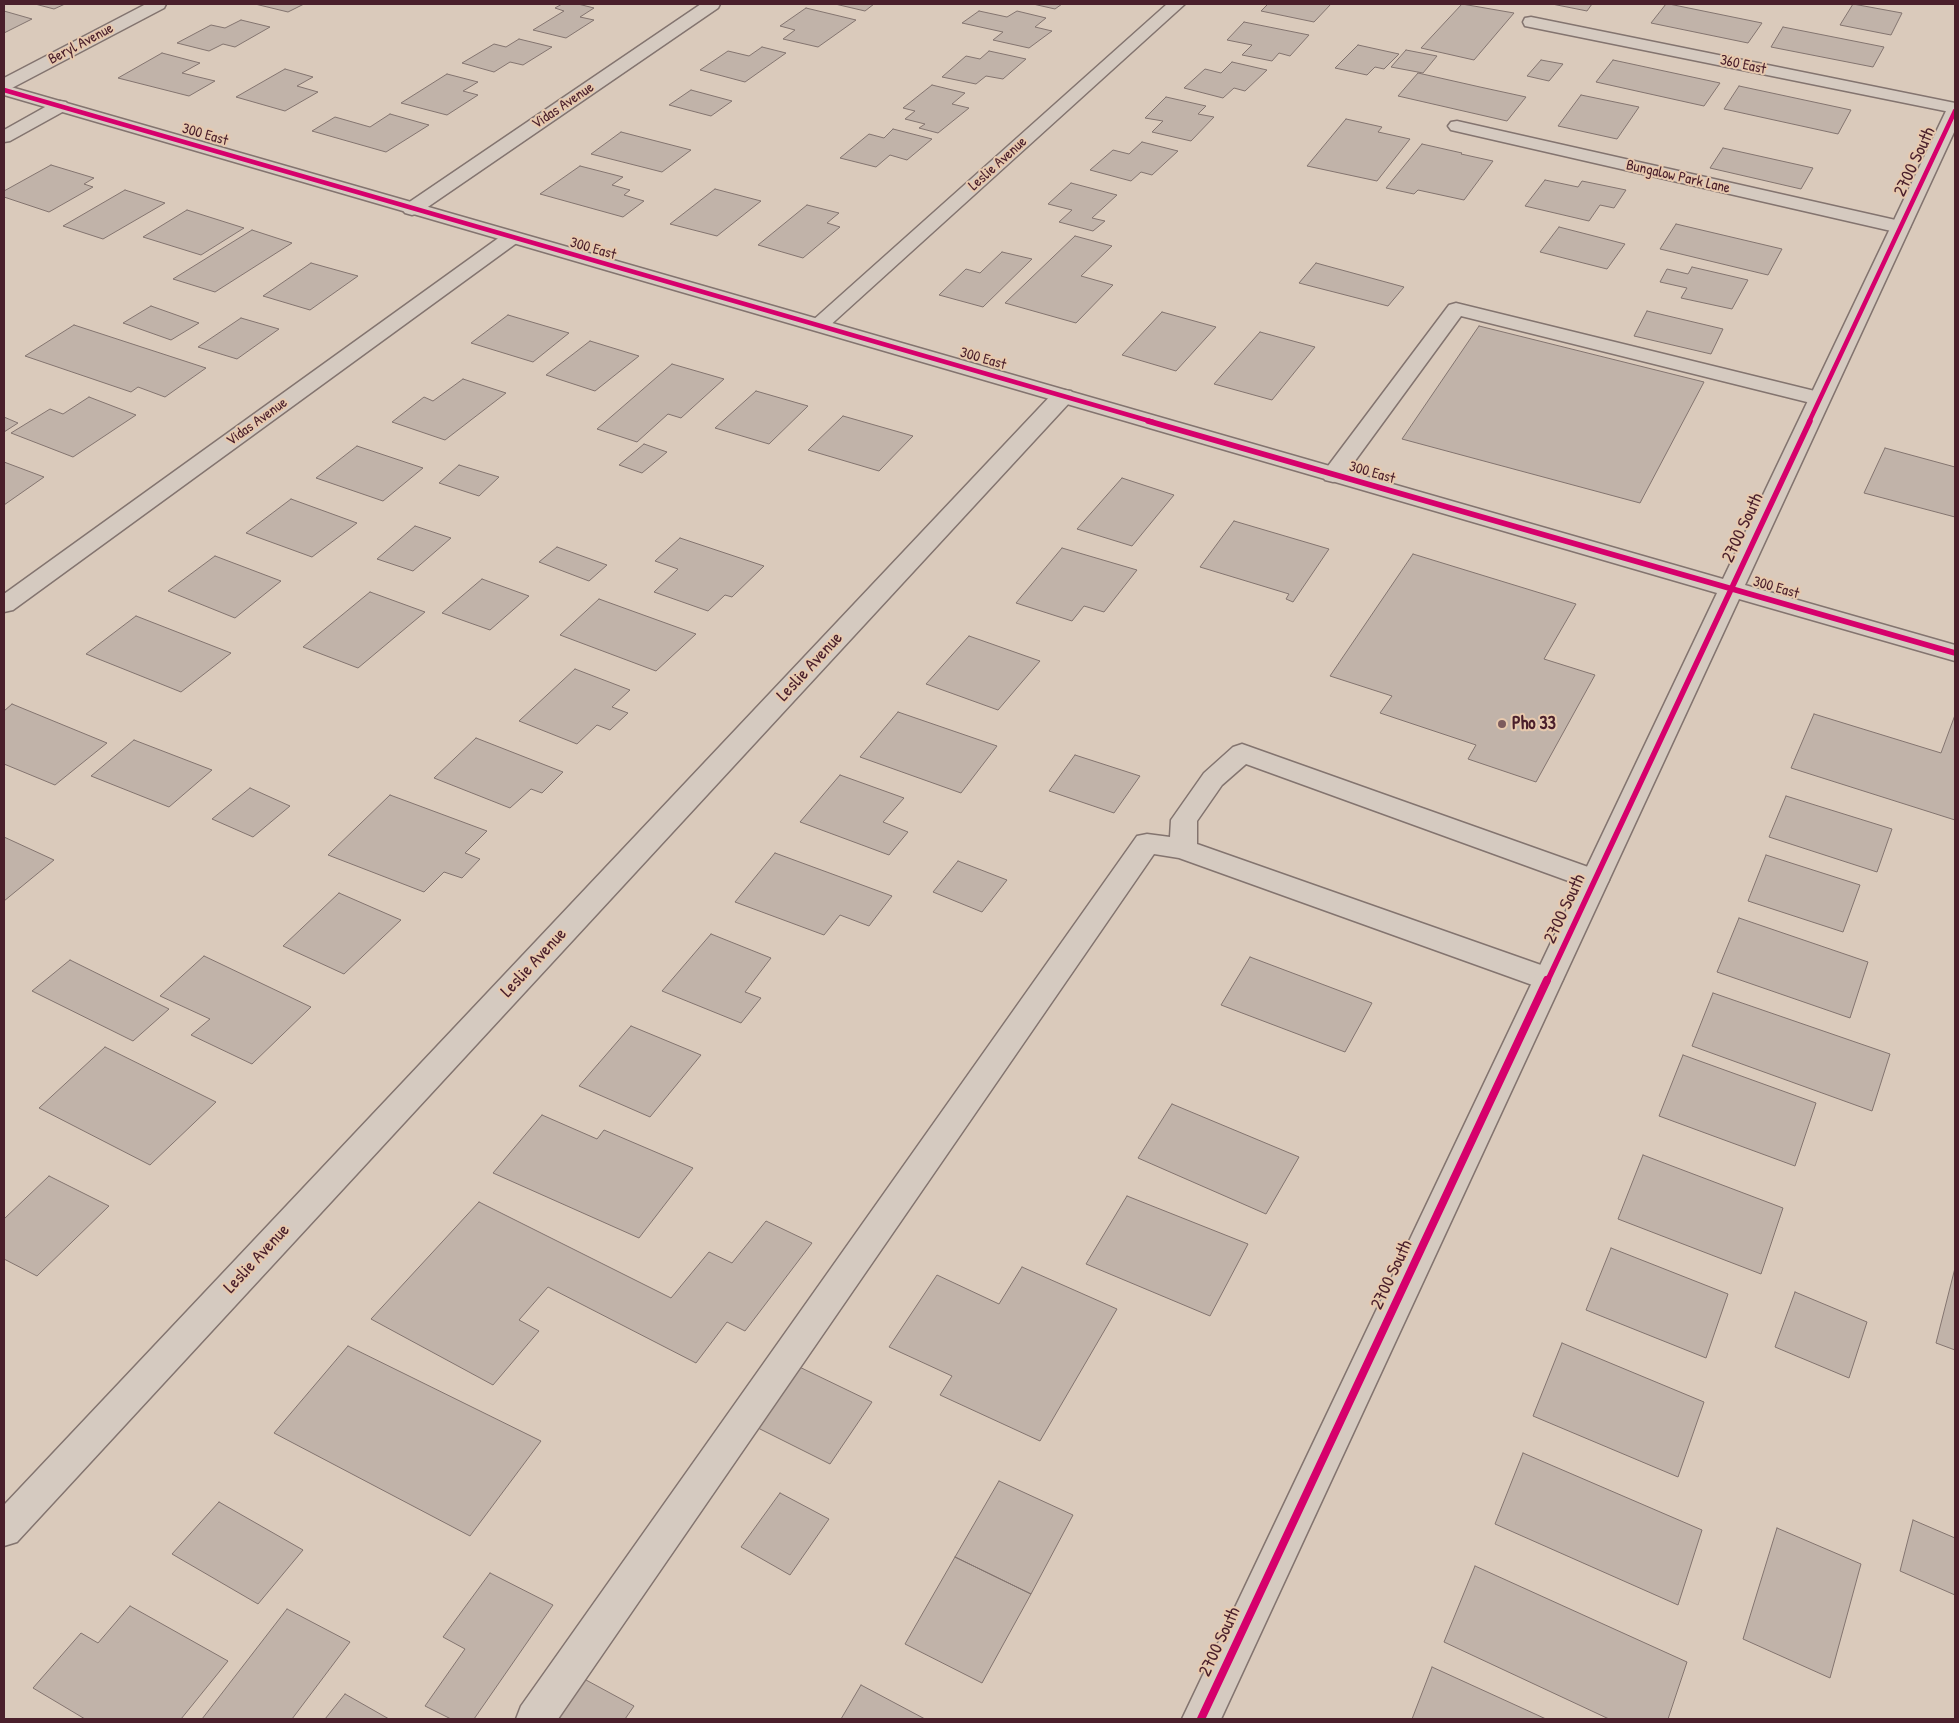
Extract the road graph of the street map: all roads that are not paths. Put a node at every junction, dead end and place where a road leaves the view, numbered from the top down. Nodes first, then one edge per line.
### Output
1 (158, 4) edge
2 (712, 4) edge
3 (1177, 4) edge
4 (1531, 22) dead end
5 (4, 85) edge
6 (4, 90) edge
7 (60, 106) junction
8 (1954, 116) edge
9 (1457, 126) dead end
10 (4, 137) edge
11 (412, 209) junction
12 (1900, 227) junction
13 (510, 238) junction
14 (819, 325) junction
15 (1063, 396) junction
16 (1819, 399) junction
17 (1333, 475) junction
18 (1731, 588) junction
19 (4, 605) edge
20 (1955, 653) edge
21 (1184, 849) junction
22 (1595, 880) junction
23 (1548, 979) junction
24 (4, 1530) edge
25 (535, 1719) edge
26 (1201, 1719) edge

1 - 5 street, Beryl Avenue
2 - 11 street, Vidas Avenue
3 - 14 street, Leslie Avenue
4 - 8 street, 360 East
6 - 7 street, 300 East
7 - 10 street
7 - 11 street, 300 East
8 - 12 street, 2700 South
9 - 12 street, Bungalow Park Lane
11 - 13 street, 300 East
12 - 16 street, 2700 South
13 - 14 street, 300 East
13 - 19 street, Vidas Avenue
14 - 15 street, 300 East
15 - 17 street, 300 East
15 - 24 street, Leslie Avenue
16 - 17 street
16 - 18 street, 2700 South
17 - 18 street, 300 East
18 - 20 street, 300 East
18 - 22 street, 2700 South
21 - 22 street
21 - 23 street
21 - 25 street
22 - 23 street, 2700 South
23 - 26 street, 2700 South

